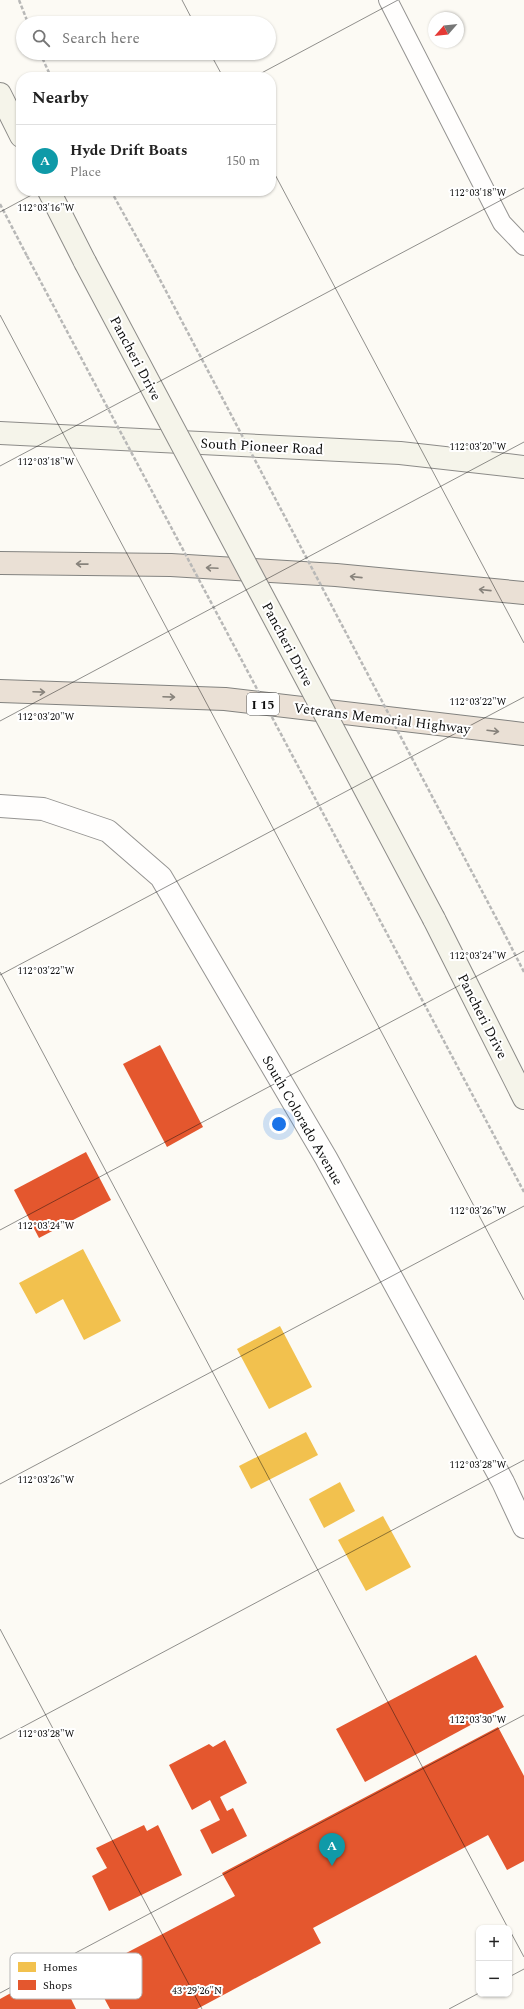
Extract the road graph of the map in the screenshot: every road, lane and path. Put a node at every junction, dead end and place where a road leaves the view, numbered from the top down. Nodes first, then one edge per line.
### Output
1 (19, 0) edge
2 (388, 0) edge
3 (25, 16) edge
4 (43, 60) edge
5 (49, 72) edge
6 (0, 94) edge
7 (16, 126) edge
8 (52, 196) edge
9 (114, 196) edge
10 (0, 204) edge
11 (524, 246) edge
12 (0, 433) edge
13 (524, 467) edge
14 (0, 564) edge
15 (524, 594) edge
16 (0, 691) edge
17 (524, 734) edge
18 (0, 806) edge
19 (524, 972) edge
20 (524, 1098) edge
21 (524, 1192) edge
22 (524, 1527) edge

1 - 3 path
2 - 11 lane
4 - 5 path
6 - 7 main road
8 - 20 main road, Pancheri Drive, bridge
9 - 19 path, bridge
10 - 21 path, bridge
12 - 13 main road, South Pioneer Road
15 -> 14 highway
16 -> 17 highway, Veterans Memorial Highway / I 15
18 - 22 street, South Colorado Avenue

